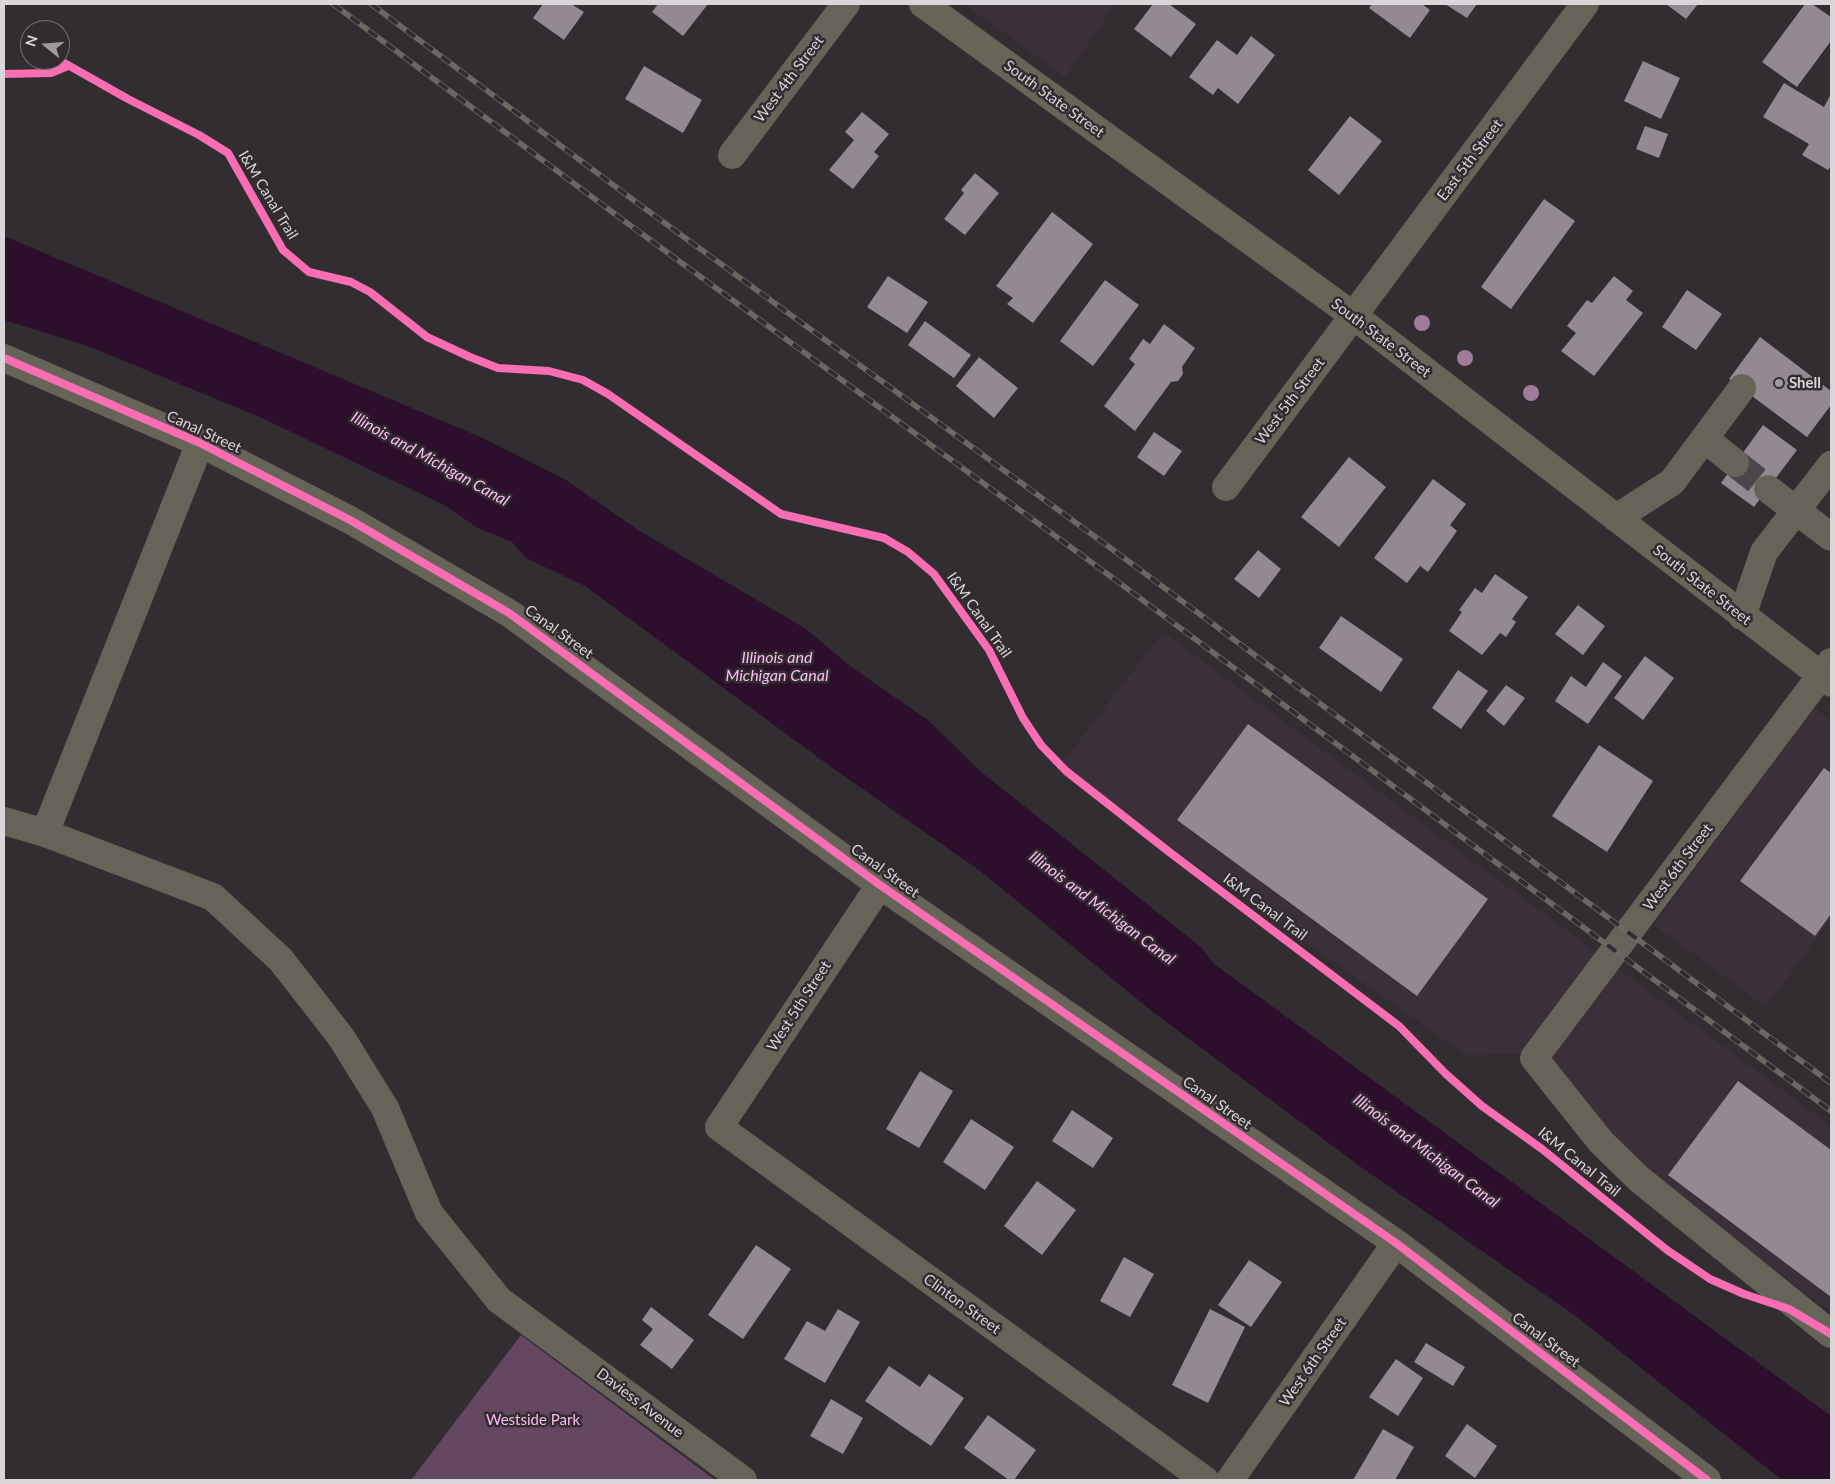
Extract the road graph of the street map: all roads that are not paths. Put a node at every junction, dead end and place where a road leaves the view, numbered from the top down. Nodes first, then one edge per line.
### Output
1 (846, 4) edge
2 (923, 4) edge
3 (1585, 4) edge
4 (732, 155) dead end
5 (1354, 316) junction
6 (4, 358) edge
7 (1742, 388) dead end
8 (1704, 439) junction
9 (200, 444) junction
10 (1735, 464) tunnel mouth
11 (1831, 465) edge
12 (1226, 487) dead end
13 (1768, 489) tunnel mouth
14 (1796, 511) junction
15 (1616, 518) junction
16 (1831, 536) edge
17 (1742, 616) junction
18 (1828, 674) edge
19 (4, 821) edge
20 (45, 833) junction
21 (880, 885) junction
22 (719, 1128) joint
23 (1396, 1243) junction
24 (1831, 1334) edge
25 (743, 1480) edge
26 (1205, 1480) edge
27 (1230, 1480) edge
28 (1707, 1480) edge

1 - 4 street, West 4th Street
2 - 5 main road, South State Street
3 - 5 street, East 5th Street
5 - 12 street, West 5th Street
5 - 15 main road, South State Street
6 - 9 street, Canal Street
7 - 8 street
8 - 10 street
8 - 15 street
9 - 20 street
9 - 21 street, Canal Street
11 - 14 street
13 - 14 street
14 - 16 street
14 - 17 street
15 - 17 main road, South State Street
17 - 18 main road, South State Street
18 - 24 street, West 6th Street
19 - 20 street, Daviess Avenue
20 - 25 street, Daviess Avenue
21 - 22 street, West 5th Street
21 - 23 street, Canal Street
22 - 26 street, Clinton Street
23 - 27 street, West 6th Street
23 - 28 street, Canal Street

